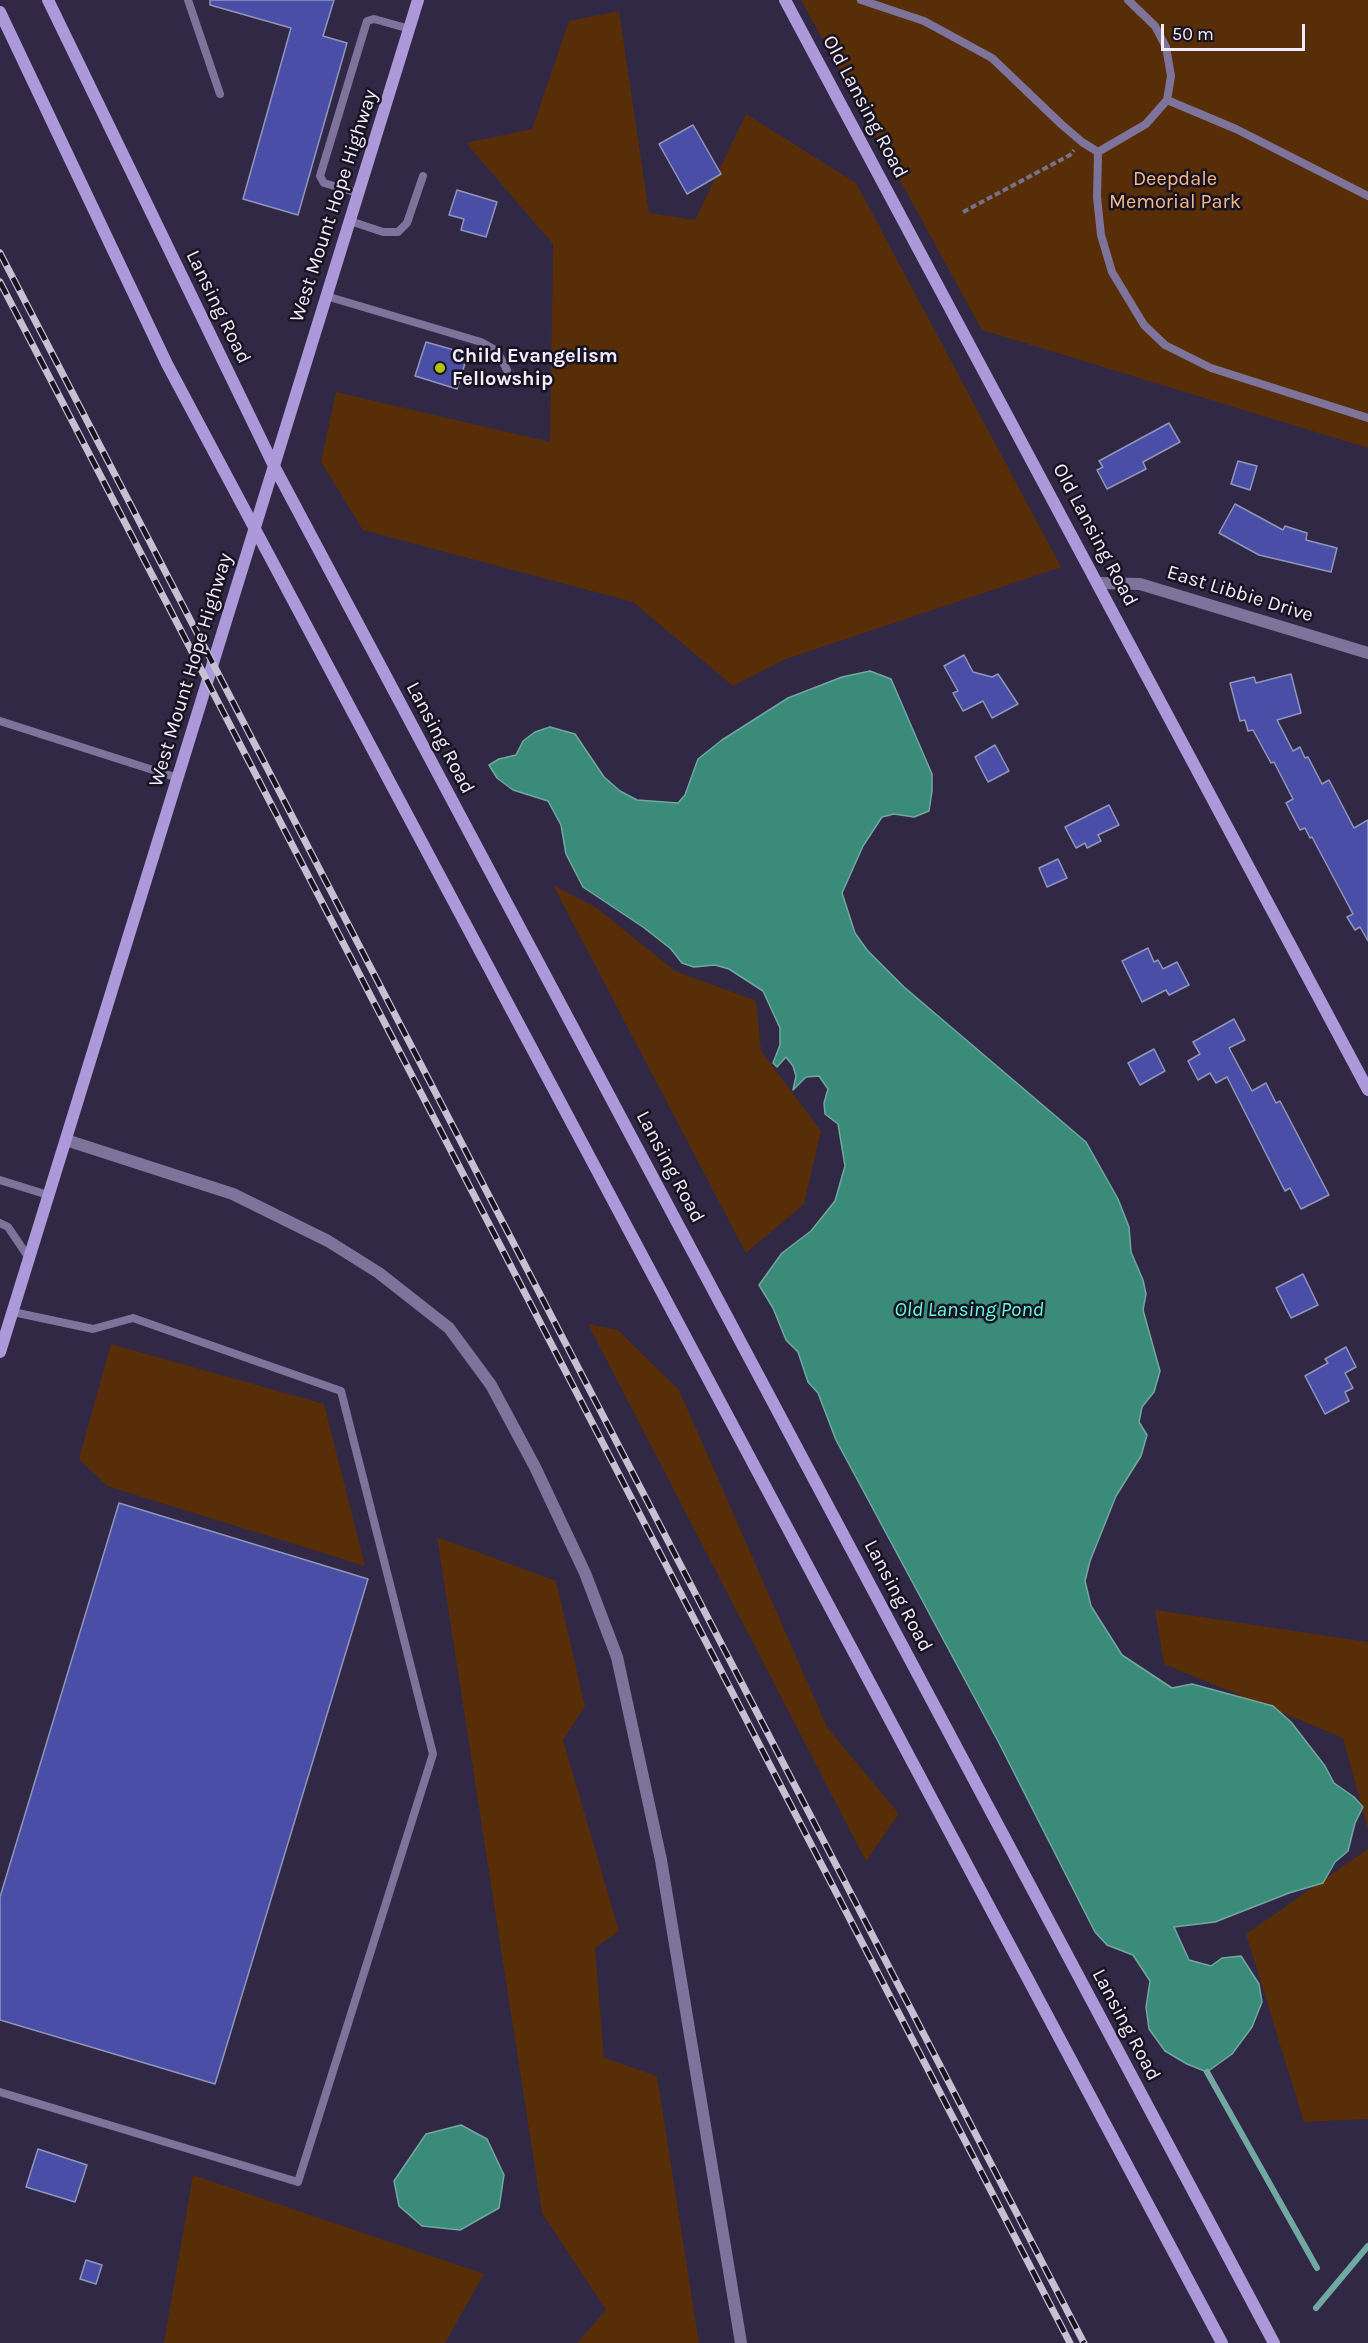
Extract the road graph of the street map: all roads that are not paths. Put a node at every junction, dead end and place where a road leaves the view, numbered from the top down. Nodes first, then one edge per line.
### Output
1 (48, 0) edge
2 (188, 0) edge
3 (418, 0) edge
4 (785, 0) edge
5 (861, 0) edge
6 (1128, 0) edge
7 (0, 12) edge
8 (410, 29) junction
9 (220, 94) dead end
10 (1167, 100) junction
11 (1098, 152) junction
12 (423, 176) dead end
13 (358, 193) junction
14 (1368, 196) edge
15 (350, 221) junction
16 (326, 296) junction
17 (507, 370) dead end
18 (1368, 418) edge
19 (274, 466) junction
20 (255, 530) junction
21 (1099, 583) junction
22 (1368, 653) edge
23 (0, 721) edge
24 (178, 778) junction
25 (1368, 1090) edge
26 (66, 1140) junction
27 (0, 1180) edge
28 (48, 1195) junction
29 (0, 1223) edge
30 (29, 1258) junction
31 (12, 1312) junction
32 (0, 1352) edge
33 (0, 2092) edge
34 (741, 2343) edge
35 (1222, 2343) edge
36 (1274, 2343) edge

1 - 19 main road, Lansing Road
2 - 9 lane
3 - 8 main road, West Mount Hope Highway
4 - 21 main road, Old Lansing Road
5 - 11 lane
6 - 10 lane
7 - 20 main road
8 - 13 main road, West Mount Hope Highway
8 - 13 lane
10 - 11 lane
10 - 14 lane
11 - 18 lane
12 - 15 lane
13 - 15 main road, West Mount Hope Highway
15 - 16 main road, West Mount Hope Highway
16 - 17 lane
16 - 19 main road, West Mount Hope Highway
19 - 20 main road, West Mount Hope Highway
19 - 36 main road, Lansing Road
20 - 24 main road, West Mount Hope Highway
20 - 35 main road
21 - 22 street, East Libbie Drive
21 - 25 main road, Old Lansing Road
23 - 24 lane
24 - 26 main road, West Mount Hope Highway
26 - 28 main road, West Mount Hope Highway
26 - 34 street
27 - 28 lane
28 - 30 main road, West Mount Hope Highway
29 - 30 lane
30 - 31 main road, West Mount Hope Highway
31 - 32 main road, West Mount Hope Highway
31 - 33 lane

